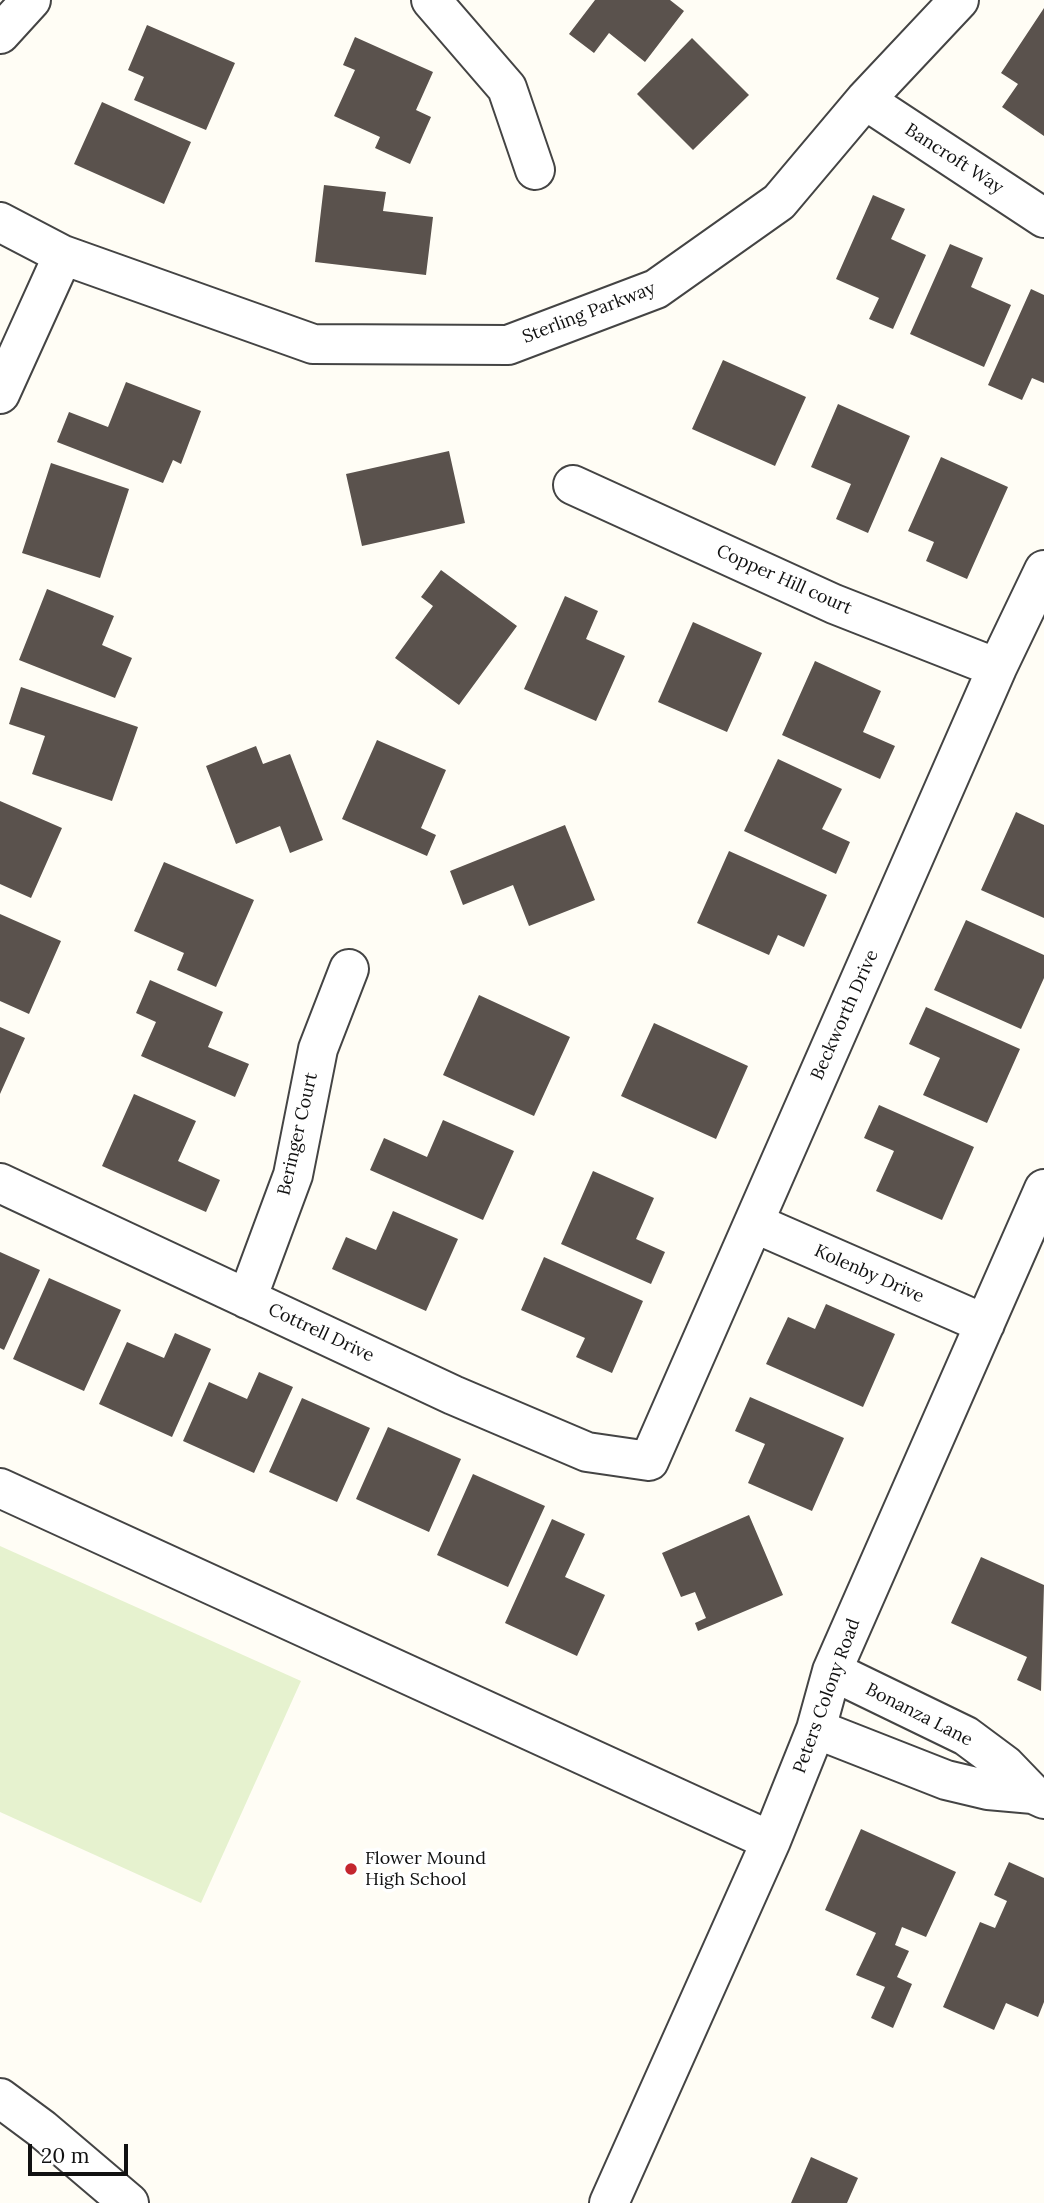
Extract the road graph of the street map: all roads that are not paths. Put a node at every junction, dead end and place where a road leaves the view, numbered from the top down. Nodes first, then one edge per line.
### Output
1 (31, 0) edge
2 (431, 0) edge
3 (959, 0) edge
4 (0, 34) edge
5 (865, 100) junction
6 (535, 170) dead end
7 (1044, 218) edge
8 (0, 222) edge
9 (63, 255) junction
10 (0, 394) edge
11 (573, 485) dead end
12 (1044, 570) edge
13 (997, 668) junction
14 (349, 969) dead end
15 (0, 1183) edge
16 (1044, 1189) edge
17 (754, 1223) junction
18 (247, 1299) junction
19 (985, 1324) junction
20 (649, 1461) joint
21 (0, 1488) edge
22 (832, 1671) junction
23 (816, 1729) junction
24 (1039, 1797) edge
25 (771, 1841) junction
26 (0, 2098) edge
27 (129, 2203) edge
28 (609, 2203) edge

1 - 4 street
2 - 6 street
3 - 5 street, Sterling Parkway
5 - 7 street, Bancroft Way
5 - 9 street, Sterling Parkway
8 - 9 street, Sterling Parkway
9 - 10 street
11 - 13 street, Copper Hill court
12 - 13 street, Beckworth Drive
13 - 17 street, Beckworth Drive
14 - 18 street, Beringer Court
15 - 18 street, Cottrell Drive
16 - 19 street, Peters Colony Road
17 - 19 street, Kolenby Drive
17 - 20 street, Beckworth Drive
18 - 20 street, Cottrell Drive
19 - 22 street, Peters Colony Road
21 - 25 street
22 - 23 street, Peters Colony Road
22 - 24 street, Bonanza Lane
23 - 24 street, Bonanza Lane
23 - 25 street, Peters Colony Road
25 - 28 street, Peters Colony Road
26 - 27 street

